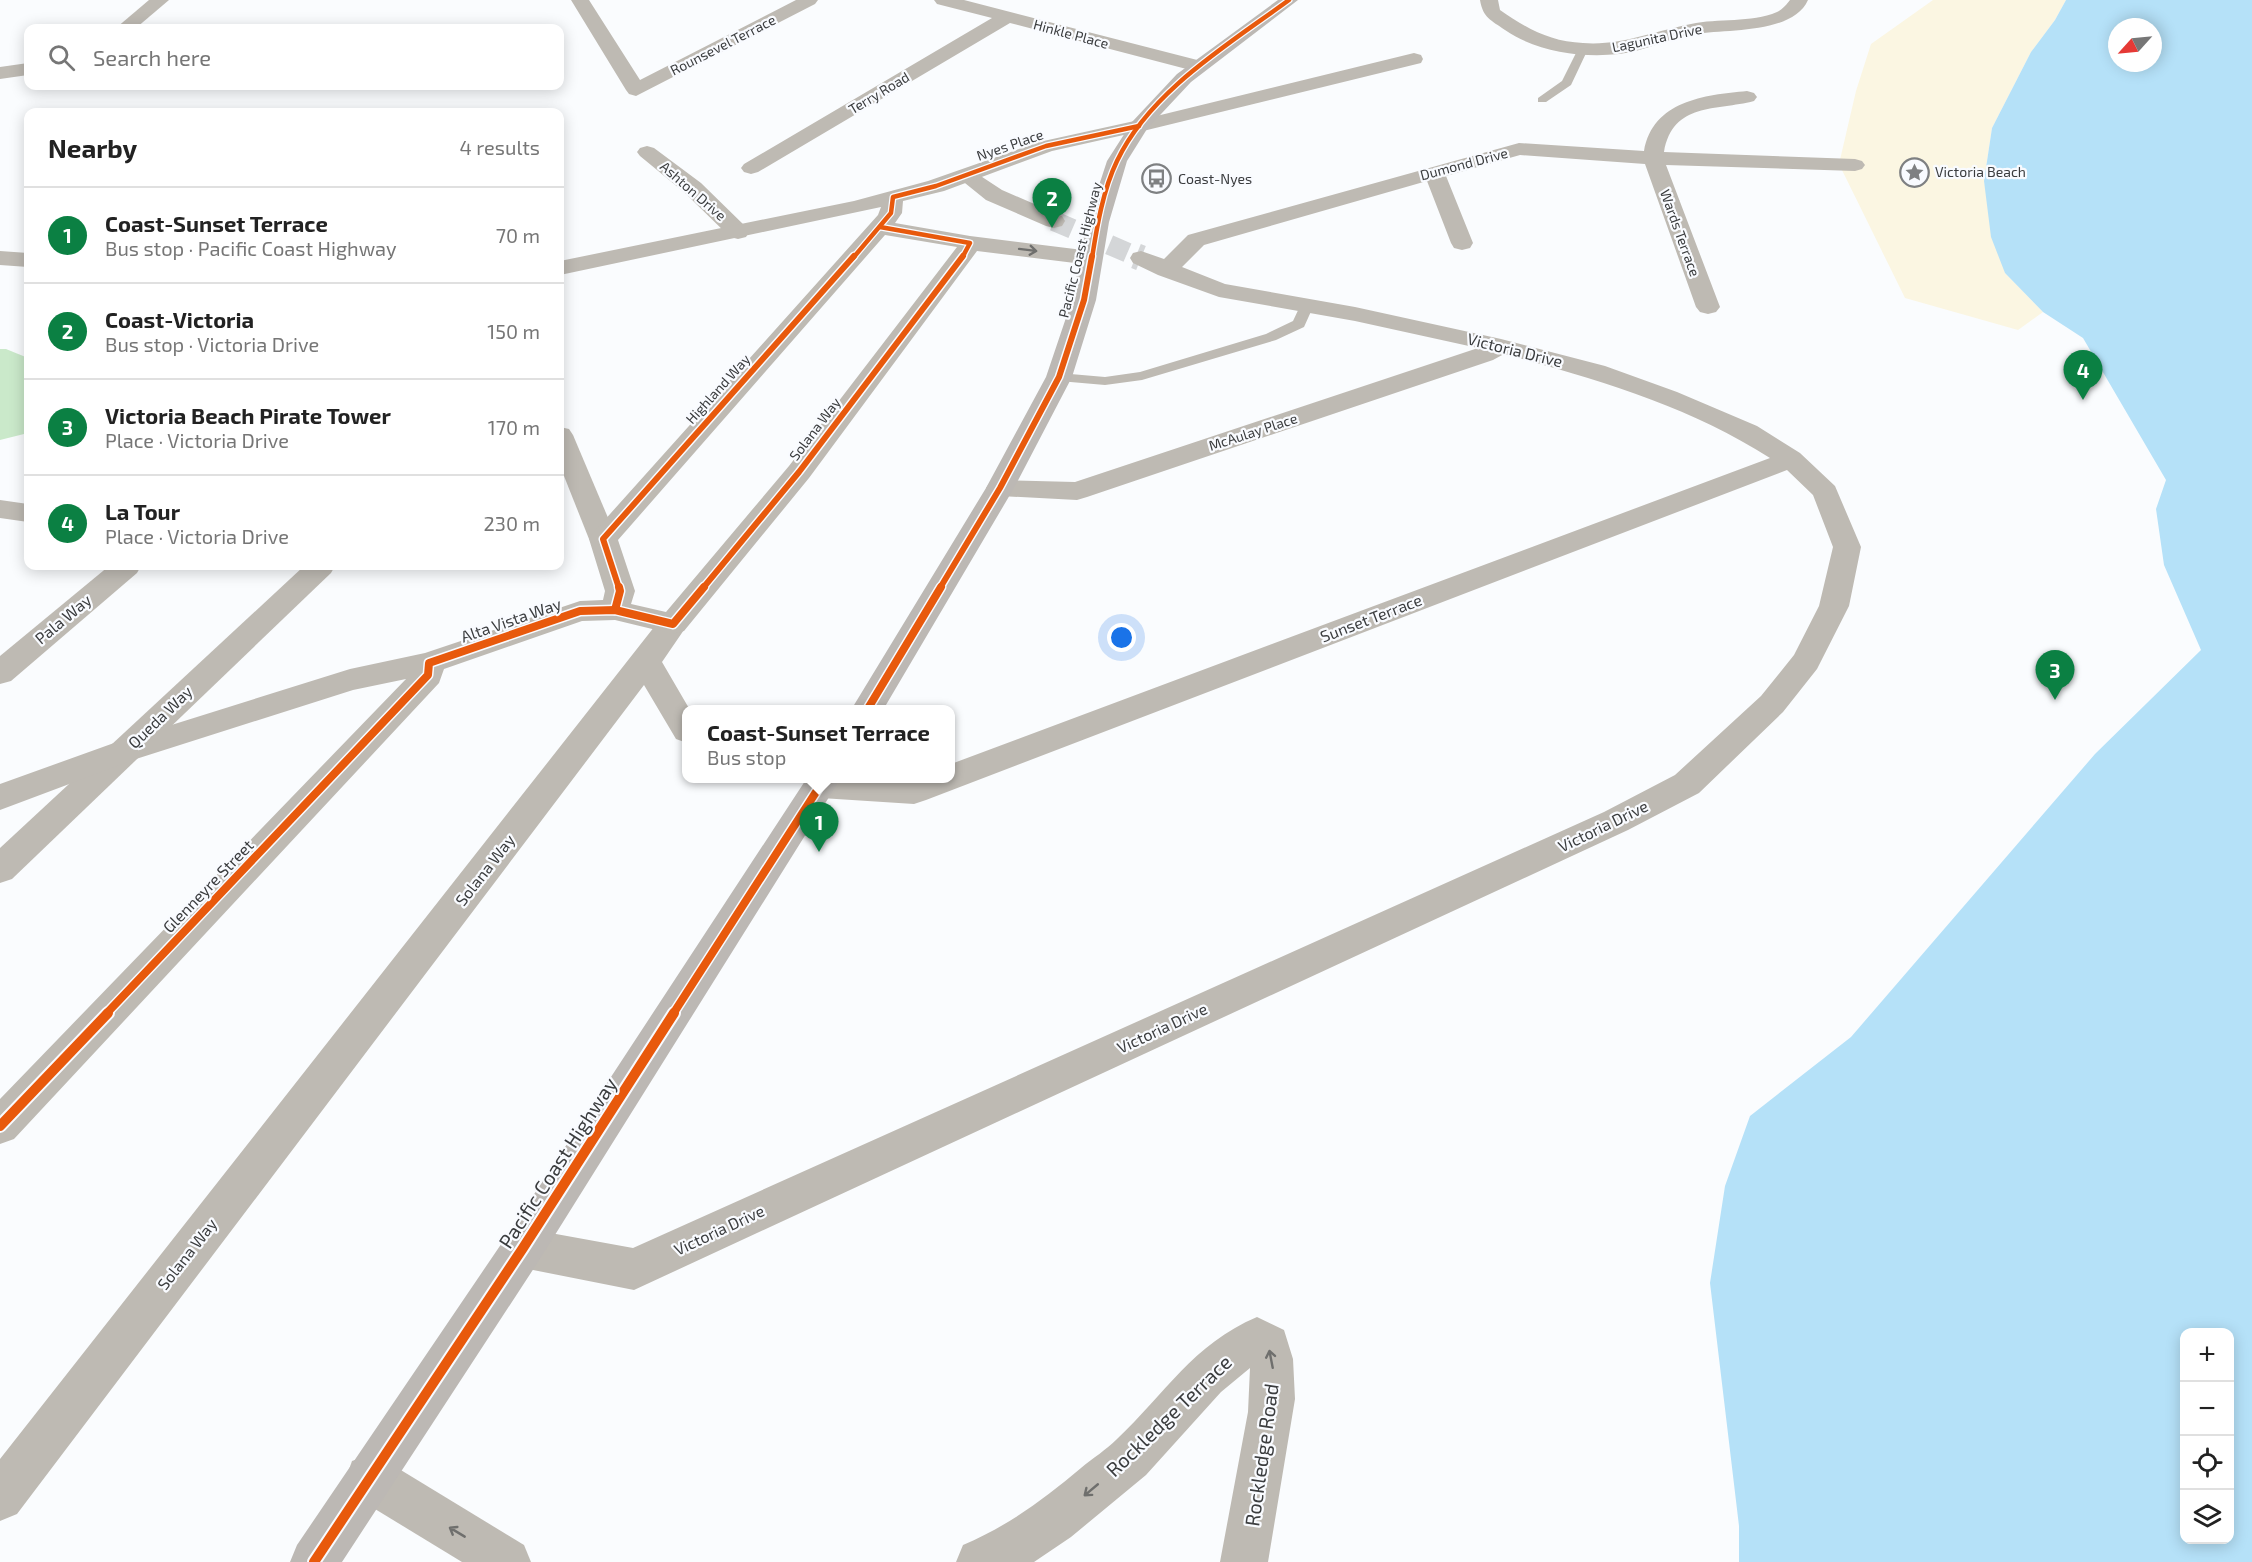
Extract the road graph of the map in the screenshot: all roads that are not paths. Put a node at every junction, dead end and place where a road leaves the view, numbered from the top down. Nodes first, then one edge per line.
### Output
1 (160, 0) edge
2 (809, 0) edge
3 (943, 0) edge
4 (1289, 0) edge
5 (1489, 0) edge
6 (1799, 0) edge
7 (582, 1) edge
8 (1010, 13) junction
9 (130, 24) edge
10 (1583, 49) junction
11 (1414, 59) dead end
12 (1198, 66) junction
13 (24, 70) edge
14 (0, 73) edge
15 (1747, 97) dead end
16 (1542, 100) dead end
17 (1139, 126) junction
18 (647, 152) dead end
19 (1653, 158) junction
20 (1855, 165) dead end
21 (751, 168) dead end
22 (1434, 172) junction
23 (966, 175) junction
24 (893, 197) junction
25 (1054, 221) tunnel mouth
26 (880, 227) junction
27 (738, 232) junction
28 (970, 243) junction
29 (1462, 243) dead end
30 (0, 258) edge
31 (1091, 258) junction
32 (24, 260) edge
33 (1153, 264) joint
34 (564, 267) edge
35 (1306, 308) junction
36 (1707, 308) dead end
37 (1501, 345) junction
38 (1059, 377) junction
39 (564, 452) edge
40 (1791, 459) junction
41 (1000, 488) junction
42 (0, 509) edge
43 (24, 512) edge
44 (603, 539) junction
45 (122, 570) edge
46 (317, 570) edge
47 (615, 610) junction
48 (673, 624) junction
49 (646, 662) junction
50 (429, 663) junction
51 (0, 673) edge
52 (870, 705) edge
53 (682, 723) edge
54 (125, 751) junction
55 (955, 775) edge
56 (822, 783) edge
57 (833, 783) edge
58 (934, 783) edge
59 (0, 797) edge
60 (0, 869) edge
61 (0, 1126) edge
62 (523, 1248) junction
63 (1238, 1348) joint
64 (369, 1478) junction
65 (0, 1497) edge
66 (314, 1562) edge
67 (507, 1562) edge
68 (980, 1562) edge
69 (1244, 1562) edge

1 - 9 street
2 - 7 street, Rounsevel Terrace
3 - 8 street, Hinkle Place
4 - 12 highway, Pacific Coast Highway
5 - 10 street, Lagunita Drive
6 - 10 street, Lagunita Drive
8 - 12 street, Hinkle Place
8 - 21 street, Terry Road
10 - 16 lane
11 - 17 street, Nyes Place
12 - 17 highway, Pacific Coast Highway
13 - 14 street
15 - 19 street
17 - 23 street, Nyes Place
17 - 31 highway, Pacific Coast Highway
18 - 27 street, Ashton Drive
19 - 20 street, Dumond Drive
19 - 22 street, Dumond Drive
19 - 36 street, Wards Terrace
22 - 29 street
22 - 33 street, Dumond Drive
23 - 24 street, Nyes Place
23 - 25 street
24 - 26 street, Highland Way
24 - 27 street, Nyes Place
26 - 28 street
26 - 44 street, Highland Way
27 - 34 street, Nyes Place
28 -> 31 street
28 - 48 street, Solana Way
30 - 32 street
31 - 38 highway, Pacific Coast Highway
33 - 35 street, Victoria Drive
35 - 37 street, Victoria Drive
35 - 38 lane
37 - 40 street, Victoria Drive
37 - 41 street, McAulay Place
38 - 41 highway, Pacific Coast Highway
39 - 44 street
40 - 55 street, Sunset Terrace
40 - 62 street, Victoria Drive
41 - 52 highway, Pacific Coast Highway
42 - 43 street
44 - 47 street
45 - 51 street, Pala Way
46 - 54 street, Queda Way
47 - 48 street, Alta Vista Way
47 - 50 street, Alta Vista Way
48 - 49 street, Solana Way
49 - 53 street
49 - 65 street, Solana Way
50 - 54 street, Alta Vista Way
50 - 61 street, Glenneyre Street
54 - 59 street, Alta Vista Way
54 - 60 street, Queda Way
56 - 62 highway, Pacific Coast Highway
57 - 58 street
62 - 64 highway, Pacific Coast Highway
63 -> 68 street, Rockledge Terrace
69 -> 63 street, Rockledge Road
64 - 66 highway, Pacific Coast Highway
67 -> 64 street

